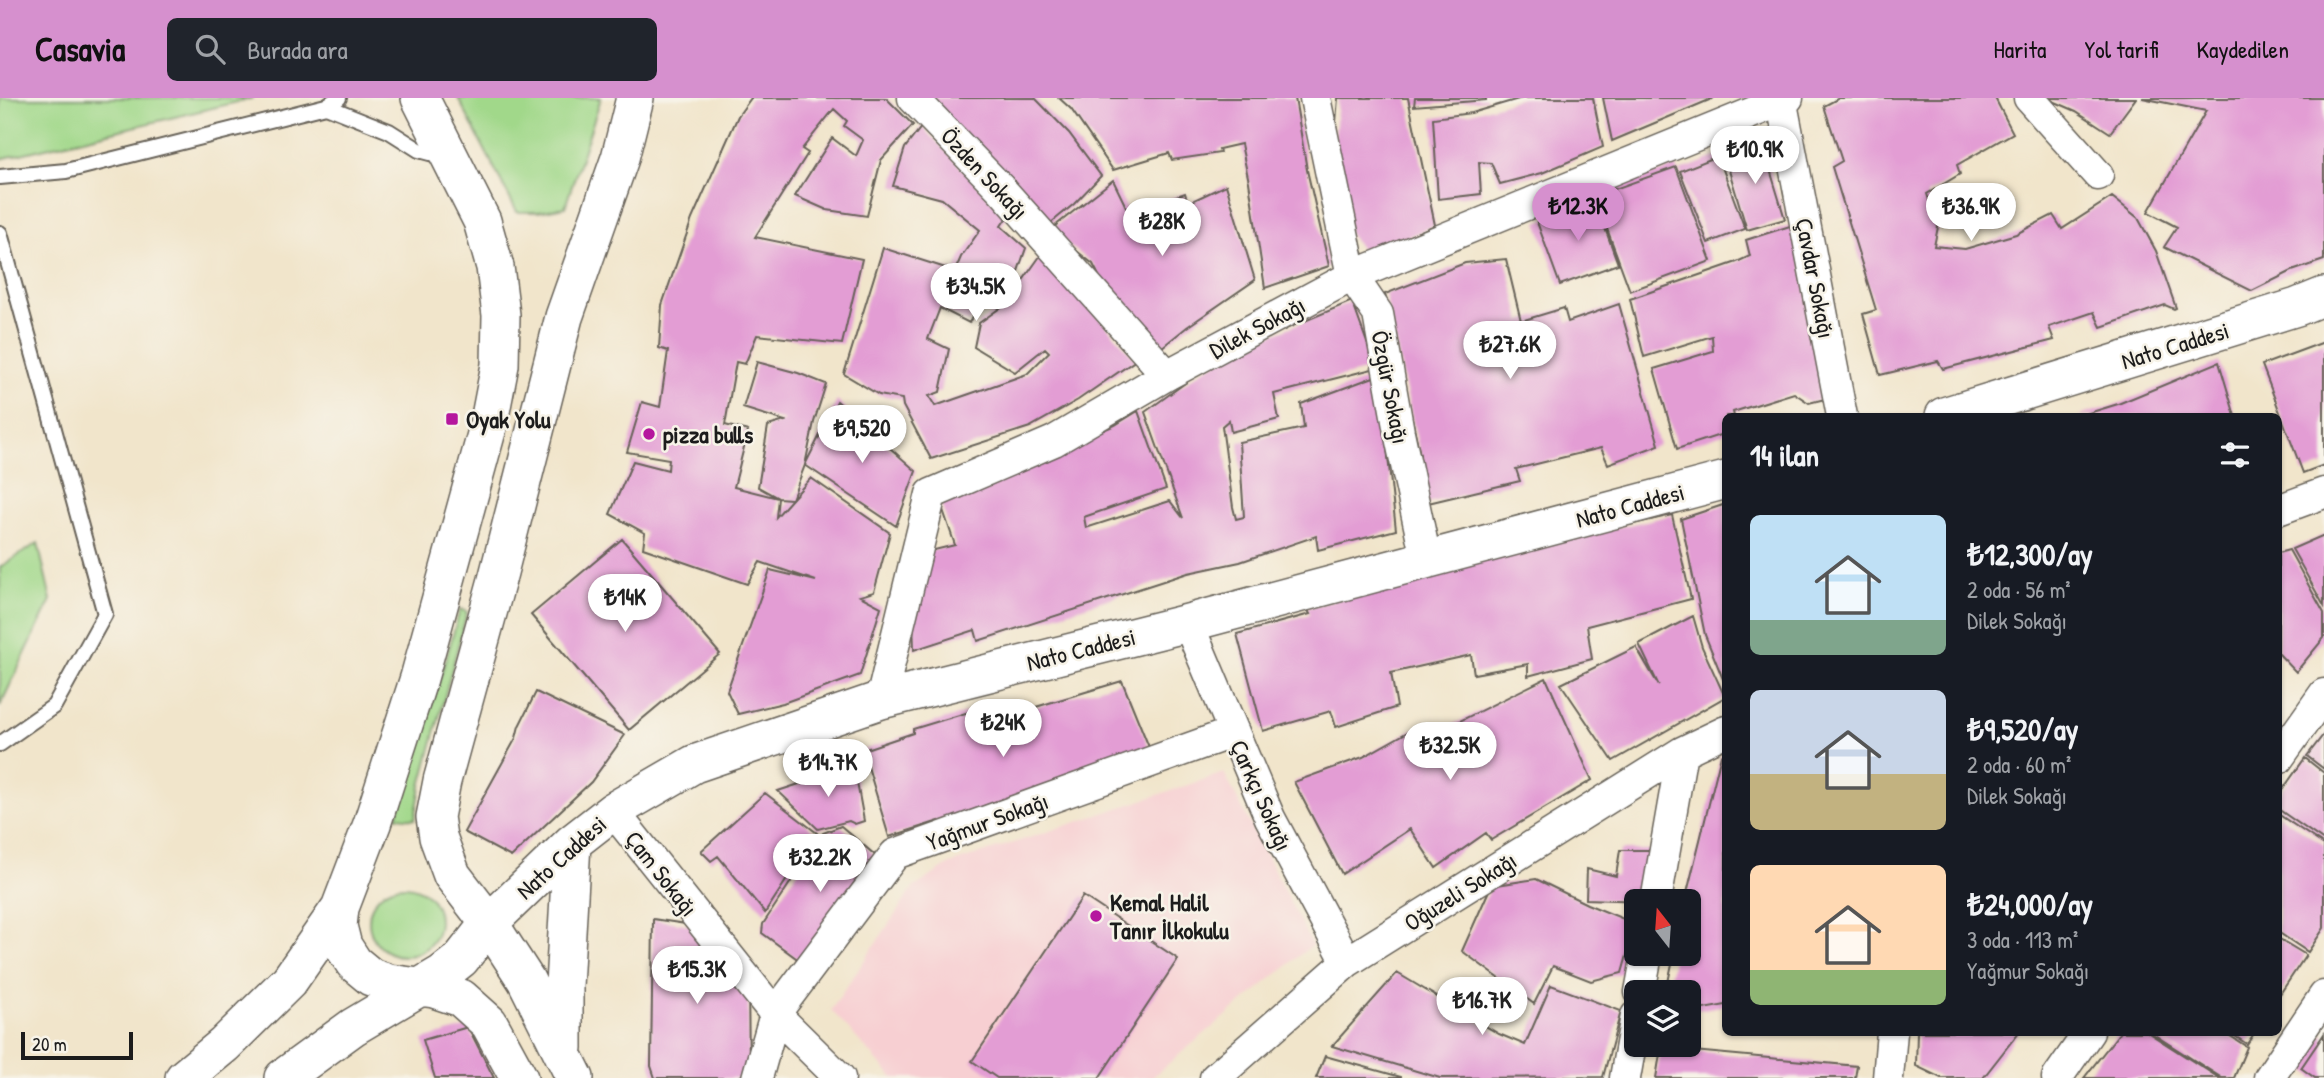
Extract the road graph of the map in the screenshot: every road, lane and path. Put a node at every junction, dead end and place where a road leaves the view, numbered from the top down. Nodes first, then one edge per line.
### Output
1 (340, 98) edge
2 (420, 98) edge
3 (635, 98) edge
4 (913, 98) edge
5 (1315, 98) edge
6 (2029, 98) edge
7 (1784, 99) edge
8 (326, 106) junction
9 (452, 160) junction
10 (2098, 176) dead end
11 (0, 177) edge
12 (0, 233) edge
13 (1352, 276) junction
14 (2324, 296) edge
15 (1167, 375) junction
16 (1841, 413) edge
17 (1954, 413) edge
18 (1722, 481) edge
19 (2324, 494) edge
20 (2282, 509) edge
21 (1426, 559) junction
22 (1188, 623) junction
23 (2324, 694) edge
24 (881, 700) junction
25 (1234, 733) junction
26 (1722, 733) edge
27 (0, 744) edge
28 (1682, 752) junction
29 (2282, 753) edge
30 (613, 811) junction
31 (572, 843) junction
32 (1658, 889) edge
33 (340, 908) junction
34 (489, 923) junction
35 (1347, 962) junction
36 (418, 987) junction
37 (2324, 996) edge
38 (775, 1014) junction
39 (1892, 1036) edge
40 (2086, 1036) edge
41 (1629, 1057) edge
42 (570, 1067) edge
43 (184, 1078) edge
44 (283, 1078) edge
45 (519, 1078) edge
46 (757, 1078) edge
47 (840, 1078) edge
48 (1215, 1078) edge
49 (1625, 1078) edge
50 (1888, 1078) edge
51 (2057, 1078) edge
52 (2269, 1078) edge

1 - 8 lane
2 - 9 street
3 - 34 street
4 - 15 street, Özden Sokağı
5 - 13 street, Özgür Sokağı
6 - 10 street
7 - 13 street, Dilek Sokağı
7 - 16 street, Çavdar Sokağı
8 - 9 lane
8 - 11 lane
9 - 33 street
12 - 27 lane
13 - 15 street, Dilek Sokağı
13 - 21 street, Özgür Sokağı
14 - 17 street, Nato Caddesi
15 - 24 street, Dilek Sokağı
18 - 21 street, Nato Caddesi
19 - 20 street
21 - 22 street, Nato Caddesi
22 - 24 street, Nato Caddesi
22 - 25 street, Çarkçı Sokağı
23 - 29 street
24 - 30 street, Nato Caddesi
25 - 35 street, Çarkçı Sokağı
25 - 38 street, Yağmur Sokağı
26 - 28 street, Oğuzeli Sokağı
28 - 32 street
28 - 35 street, Oğuzeli Sokağı
30 - 31 street, Nato Caddesi
30 - 38 street, Çam Sokağı
31 - 34 street, Nato Caddesi
31 - 42 street
33 - 36 street
33 - 43 street
34 - 36 street, Nato Caddesi
34 - 42 street
35 - 48 street, Oğuzeli Sokağı
36 - 44 street, Nato Caddesi
36 - 45 street
37 - 52 street
38 - 46 street
38 - 47 street
39 - 50 street
40 - 51 street
41 - 49 street

